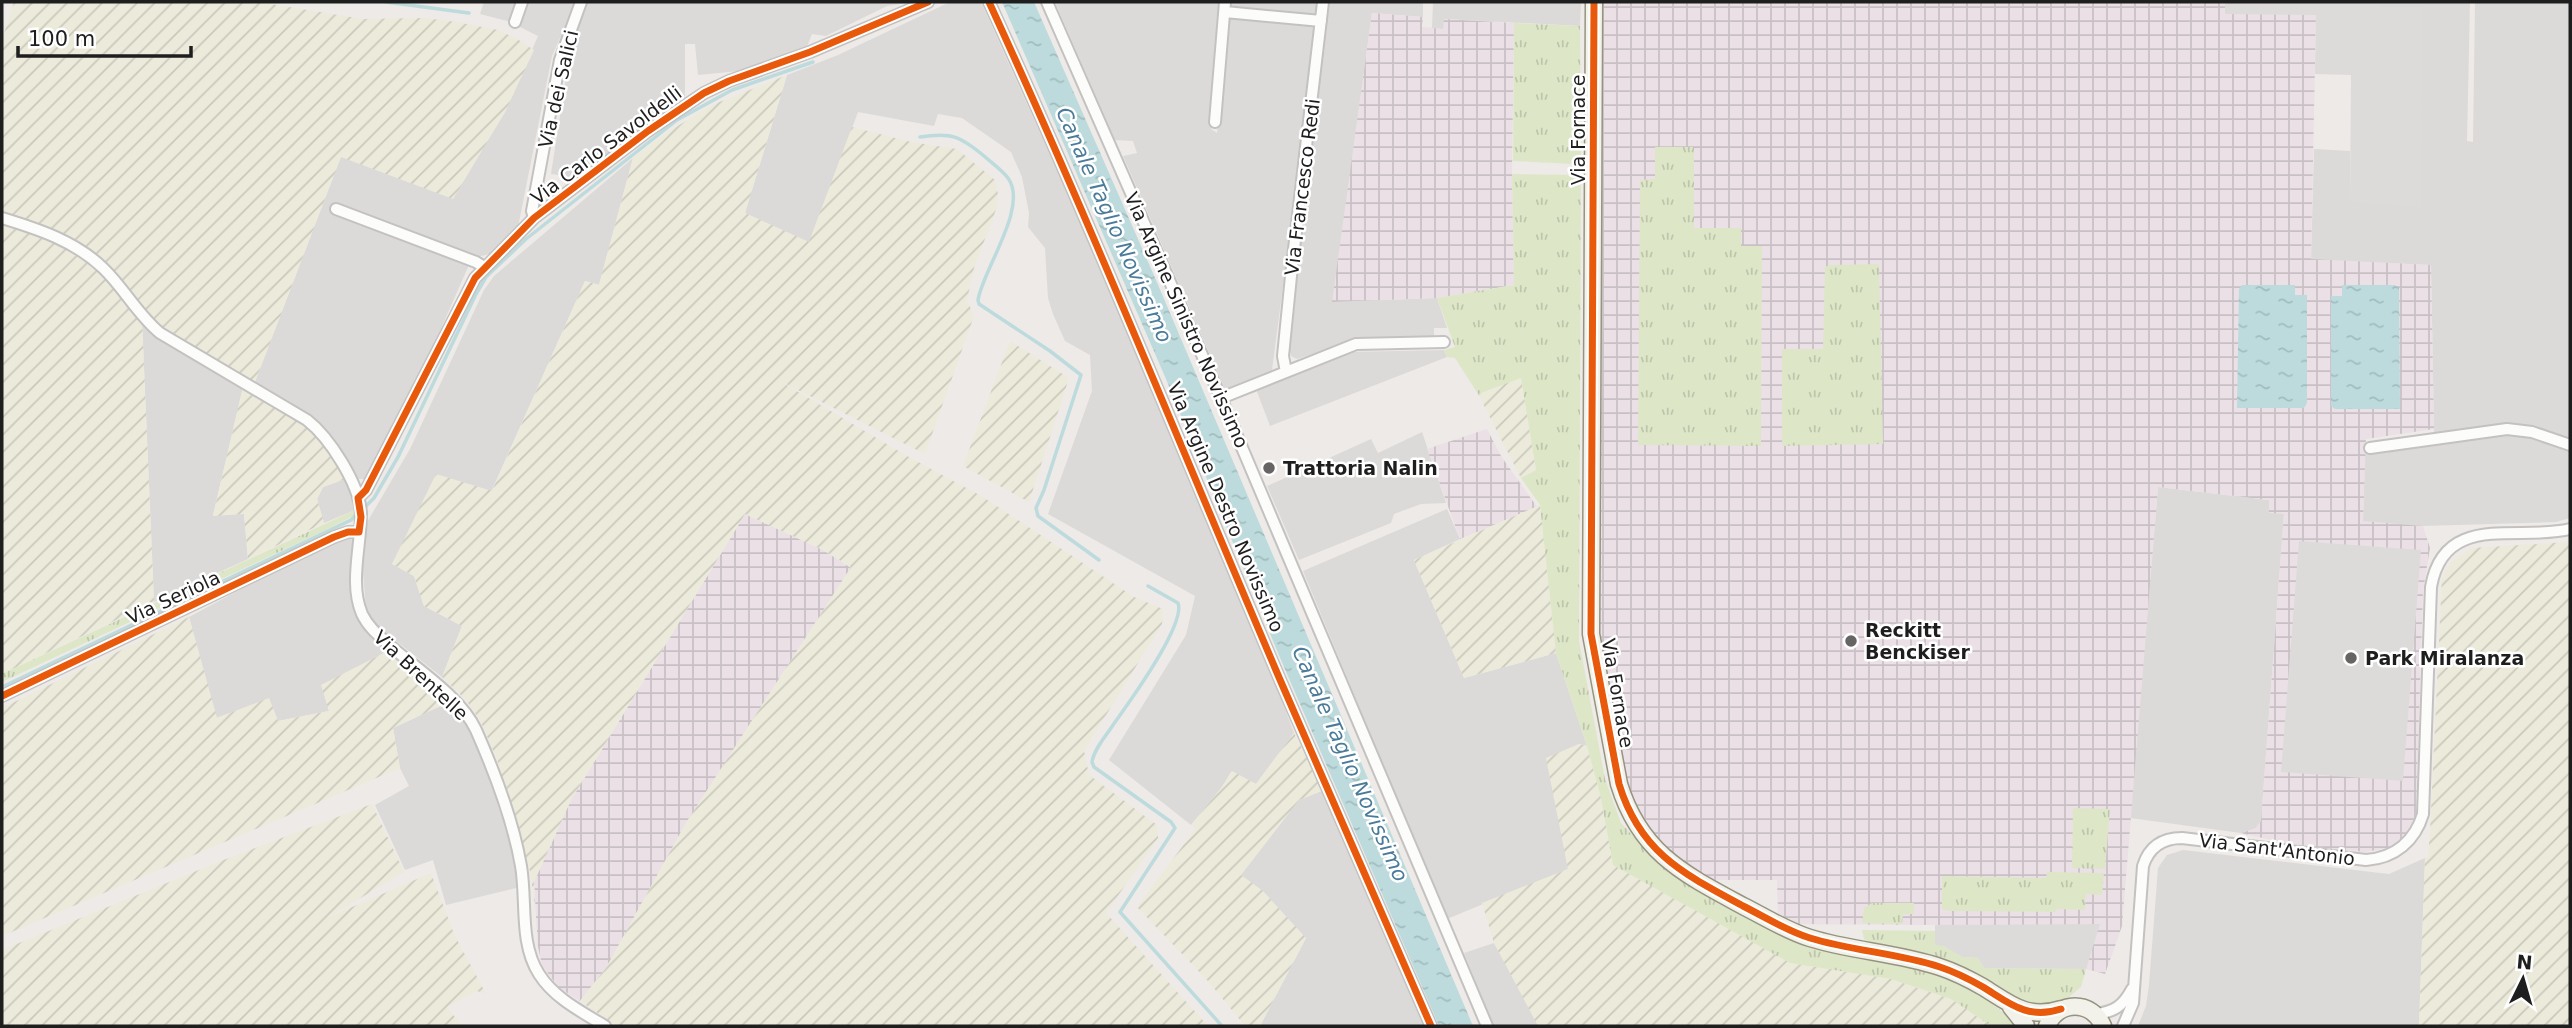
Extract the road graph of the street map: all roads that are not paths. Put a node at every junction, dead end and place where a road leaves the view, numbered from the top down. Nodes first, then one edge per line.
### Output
1 (522, 2) edge
2 (581, 2) edge
3 (928, 2) edge
4 (989, 2) edge
5 (1047, 2) edge
6 (1323, 2) edge
7 (1594, 2) edge
8 (1225, 7) edge
9 (1321, 21) junction
10 (515, 22) dead end
11 (1215, 122) dead end
12 (336, 209) dead end
13 (2, 218) edge
14 (534, 218) junction
15 (484, 267) junction
16 (1444, 342) dead end
17 (1286, 372) junction
18 (1222, 398) junction
19 (2570, 445) edge
20 (2370, 448) dead end
21 (359, 501) junction
22 (2570, 529) edge
23 (359, 532) junction
24 (2, 696) edge
25 (2133, 987) junction
26 (2011, 1007) junction
27 (2061, 1009) junction
28 (2099, 1020) edge
29 (605, 1026) edge
30 (1431, 1026) edge
31 (1487, 1026) edge
32 (2026, 1026) edge
33 (2047, 1026) edge
34 (2123, 1026) edge

1 - 10 street
2 - 14 street, Via dei Salici
3 - 14 street, Via Carlo Savoldelli
4 - 30 street, Via Argine Destro Novissimo
5 - 18 street, Via Argine Sinistro Novissimo
6 - 9 street, Via Francesco Redi
7 - 26 street, Via Fornace
8 - 9 street
8 - 11 street
9 - 17 street, Via Francesco Redi
12 - 15 street
13 - 21 street, Via Brentelle
14 - 15 street, Via Carlo Savoldelli
15 - 21 street, Via Carlo Savoldelli
16 - 17 street
17 - 18 street
18 - 31 street, Via Argine Sinistro Novissimo
19 - 20 street
21 - 23 street, Via Brentelle
22 - 25 street, Via Sant'Antonio
23 - 24 street, Via Seriola
23 - 29 street, Via Brentelle
25 - 28 street
25 - 34 street, Via Sant'Antonio
26 - 27 street, Via Fornace
26 - 32 street, Via Fornace
27 - 28 street, Via Fornace
27 - 33 street

